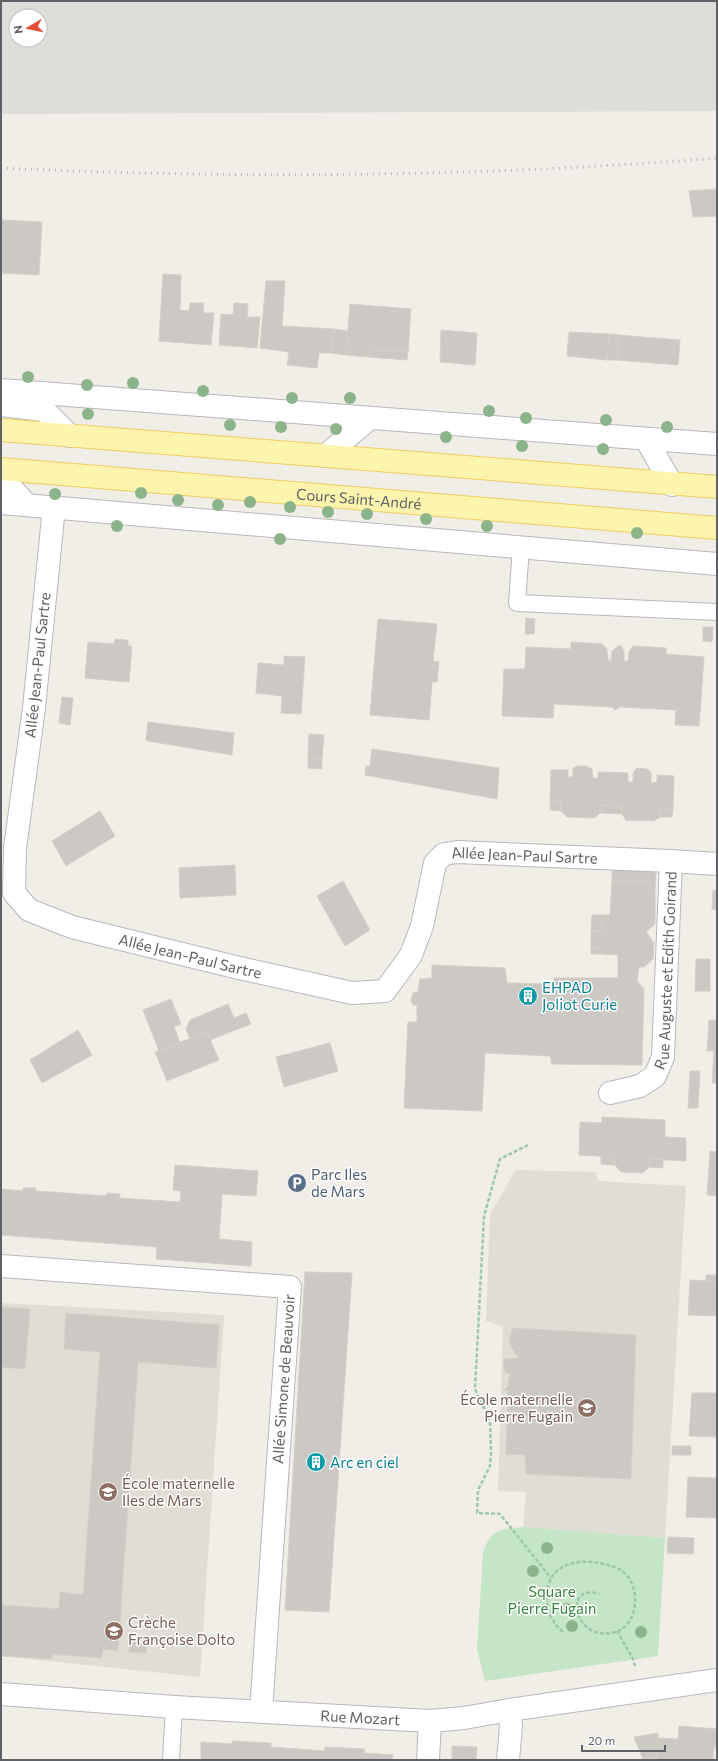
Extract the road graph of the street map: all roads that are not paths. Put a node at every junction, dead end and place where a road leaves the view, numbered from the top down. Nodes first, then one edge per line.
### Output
1 (1, 390) edge
2 (1, 405) edge
3 (370, 418) junction
4 (1, 430) edge
5 (70, 436) junction
6 (646, 439) junction
7 (717, 444) edge
8 (325, 456) junction
9 (1, 468) edge
10 (1, 476) edge
11 (672, 484) junction
12 (717, 487) edge
13 (1, 502) edge
14 (24, 504) junction
15 (54, 507) junction
16 (717, 528) edge
17 (521, 547) junction
18 (717, 564) edge
19 (717, 612) edge
20 (671, 861) junction
21 (717, 864) edge
22 (610, 1093) dead end
23 (1, 1266) edge
24 (717, 1680) edge
25 (1, 1694) edge
26 (174, 1707) junction
27 (509, 1710) junction
28 (261, 1711) junction
29 (430, 1721) junction
30 (171, 1760) edge
31 (428, 1760) edge
32 (508, 1760) edge

1 - 3 street
2 - 5 street
3 - 6 street
3 - 8 street
4 - 5 main road
5 - 8 main road
6 - 7 street
6 - 11 street
8 - 11 main road
9 - 16 main road, Cours Saint-André
10 - 14 street
11 - 12 main road
13 - 14 street
14 - 15 street
15 - 17 street
15 - 20 street, Allée Jean-Paul Sartre
17 - 18 street
17 - 19 lane
20 - 21 street, Rue Auguste et Edith Goirand
20 - 22 street, Rue Auguste et Edith Goirand
23 - 28 street, Allée Simone de Beauvoir
24 - 27 street, Rue Mozart
25 - 26 street, Rue Mozart
26 - 28 street, Rue Mozart
26 - 30 lane
27 - 29 street, Rue Mozart
27 - 32 street
28 - 29 street, Rue Mozart
29 - 31 street

